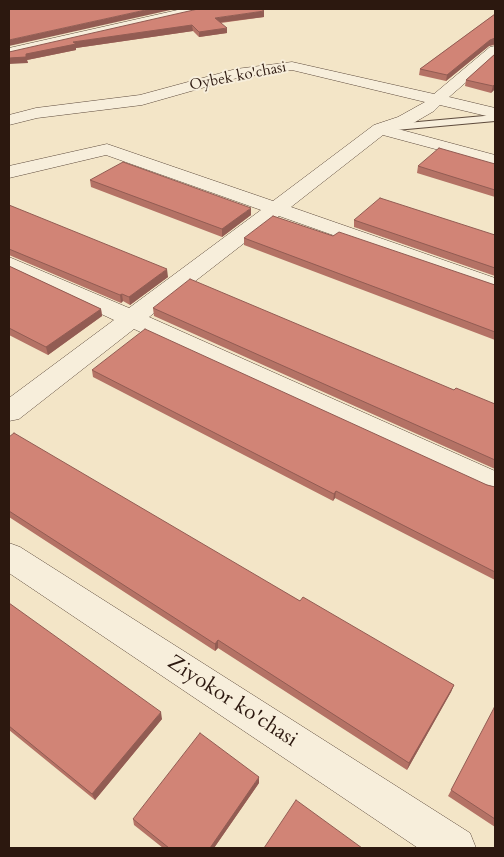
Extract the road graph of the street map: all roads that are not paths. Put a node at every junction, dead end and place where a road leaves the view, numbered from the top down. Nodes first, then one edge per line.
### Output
1 (198, 9) edge
2 (495, 50) edge
3 (9, 52) edge
4 (438, 99) junction
5 (495, 113) edge
6 (495, 118) edge
7 (9, 120) edge
8 (380, 129) junction
9 (495, 160) edge
10 (9, 172) edge
11 (275, 209) junction
12 (9, 263) edge
13 (495, 285) edge
14 (132, 318) junction
15 (9, 412) edge
16 (495, 483) edge
17 (9, 556) edge
18 (455, 848) edge

1 - 3 street
2 - 4 street
4 - 5 street, Oybek ko'chasi
4 - 7 street, Oybek ko'chasi
4 - 8 street
6 - 8 lane
8 - 9 street
8 - 11 street
10 - 11 street
11 - 13 street
11 - 14 street
12 - 14 street
14 - 15 street
14 - 16 street
17 - 18 street, Ziyokor ko'chasi

